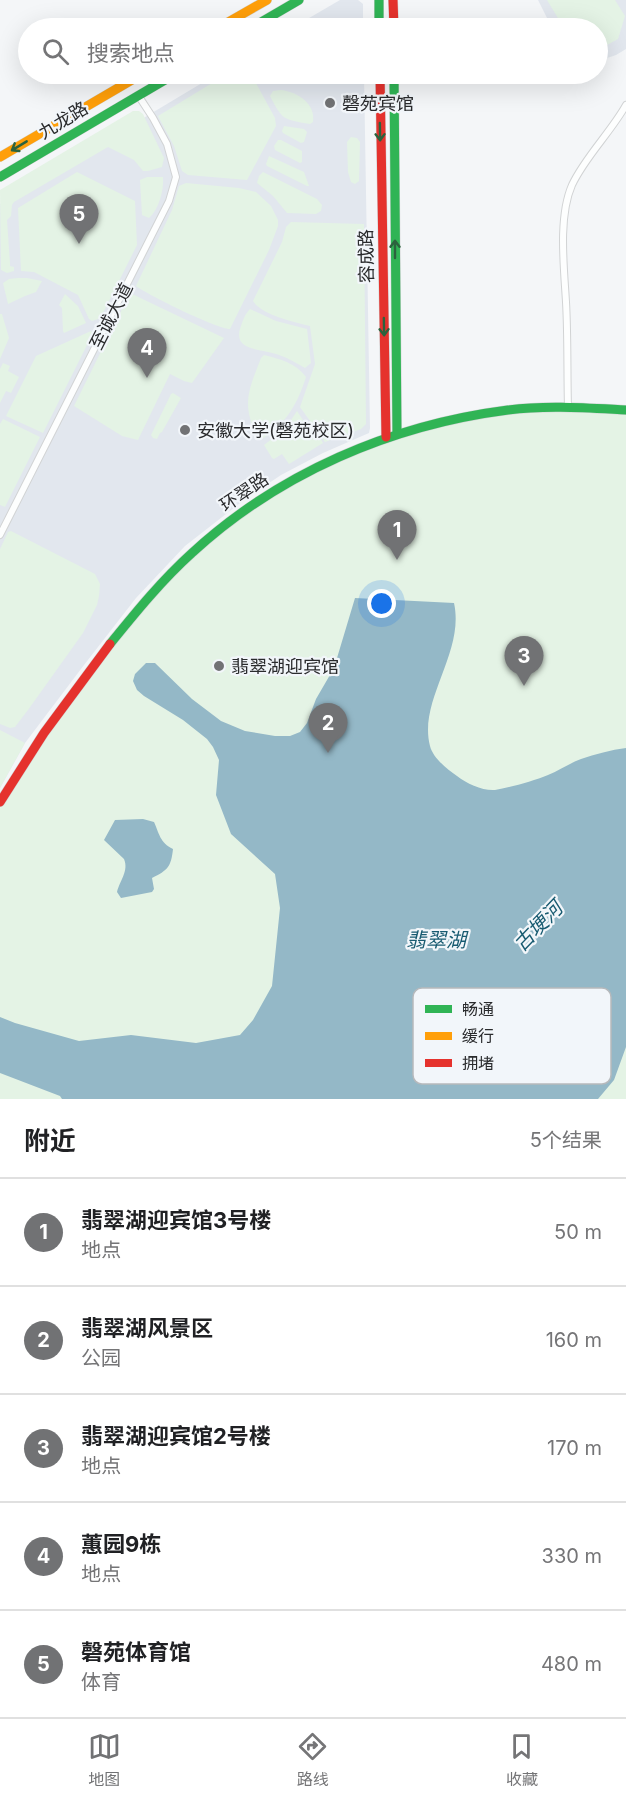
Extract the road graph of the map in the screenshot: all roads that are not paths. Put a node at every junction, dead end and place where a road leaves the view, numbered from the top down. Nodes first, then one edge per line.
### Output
1 (267, 0) edge
2 (299, 0) edge
3 (379, 0) edge
4 (393, 0) edge
5 (236, 18) edge
6 (268, 18) edge
7 (379, 18) edge
8 (394, 18) edge
9 (125, 84) edge
10 (157, 84) edge
11 (380, 84) edge
12 (394, 84) edge
13 (138, 95) junction
14 (626, 105) edge
15 (0, 157) edge
16 (0, 177) edge
17 (568, 407) junction
18 (626, 410) edge
19 (397, 434) junction
20 (386, 437) junction
21 (0, 535) edge
22 (0, 802) edge

1 - 5 street
2 - 6 street
3 - 7 street
4 - 8 street
9 -> 15 street, 九龙路
10 - 13 street, 九龙路
11 -> 20 street, 容成路
19 -> 12 street, 容成路
13 - 16 street, 九龙路
13 - 21 street, 至诚大道
14 - 17 street
17 - 18 street, 环翠路
17 - 19 street, 环翠路
19 - 20 street, 环翠路
20 - 22 street, 环翠路

